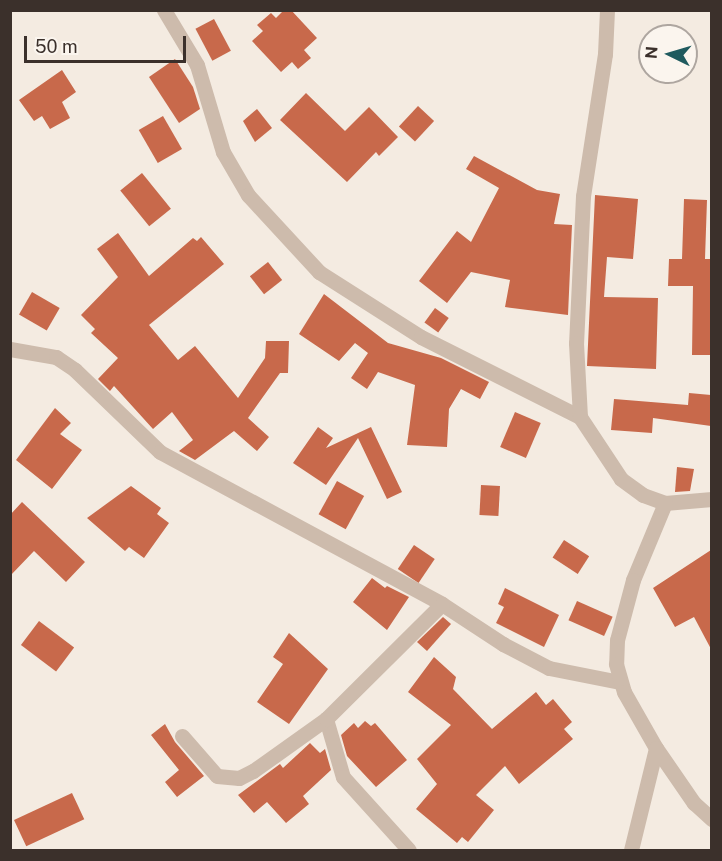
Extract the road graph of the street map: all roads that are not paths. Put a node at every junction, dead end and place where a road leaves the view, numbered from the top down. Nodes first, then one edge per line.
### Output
1 (164, 10) edge
2 (607, 10) edge
3 (10, 349) edge
4 (579, 417) junction
5 (711, 499) edge
6 (665, 503) junction
7 (442, 604) junction
8 (620, 682) junction
9 (326, 719) junction
10 (182, 736) dead end
11 (656, 748) junction
12 (711, 819) edge
13 (409, 850) edge
14 (631, 850) edge

1 - 4 street
2 - 4 street
3 - 7 street
4 - 6 street
5 - 6 street
6 - 8 street
7 - 8 street
7 - 9 street
8 - 11 street
9 - 10 street
9 - 13 street
11 - 12 street
11 - 14 street

